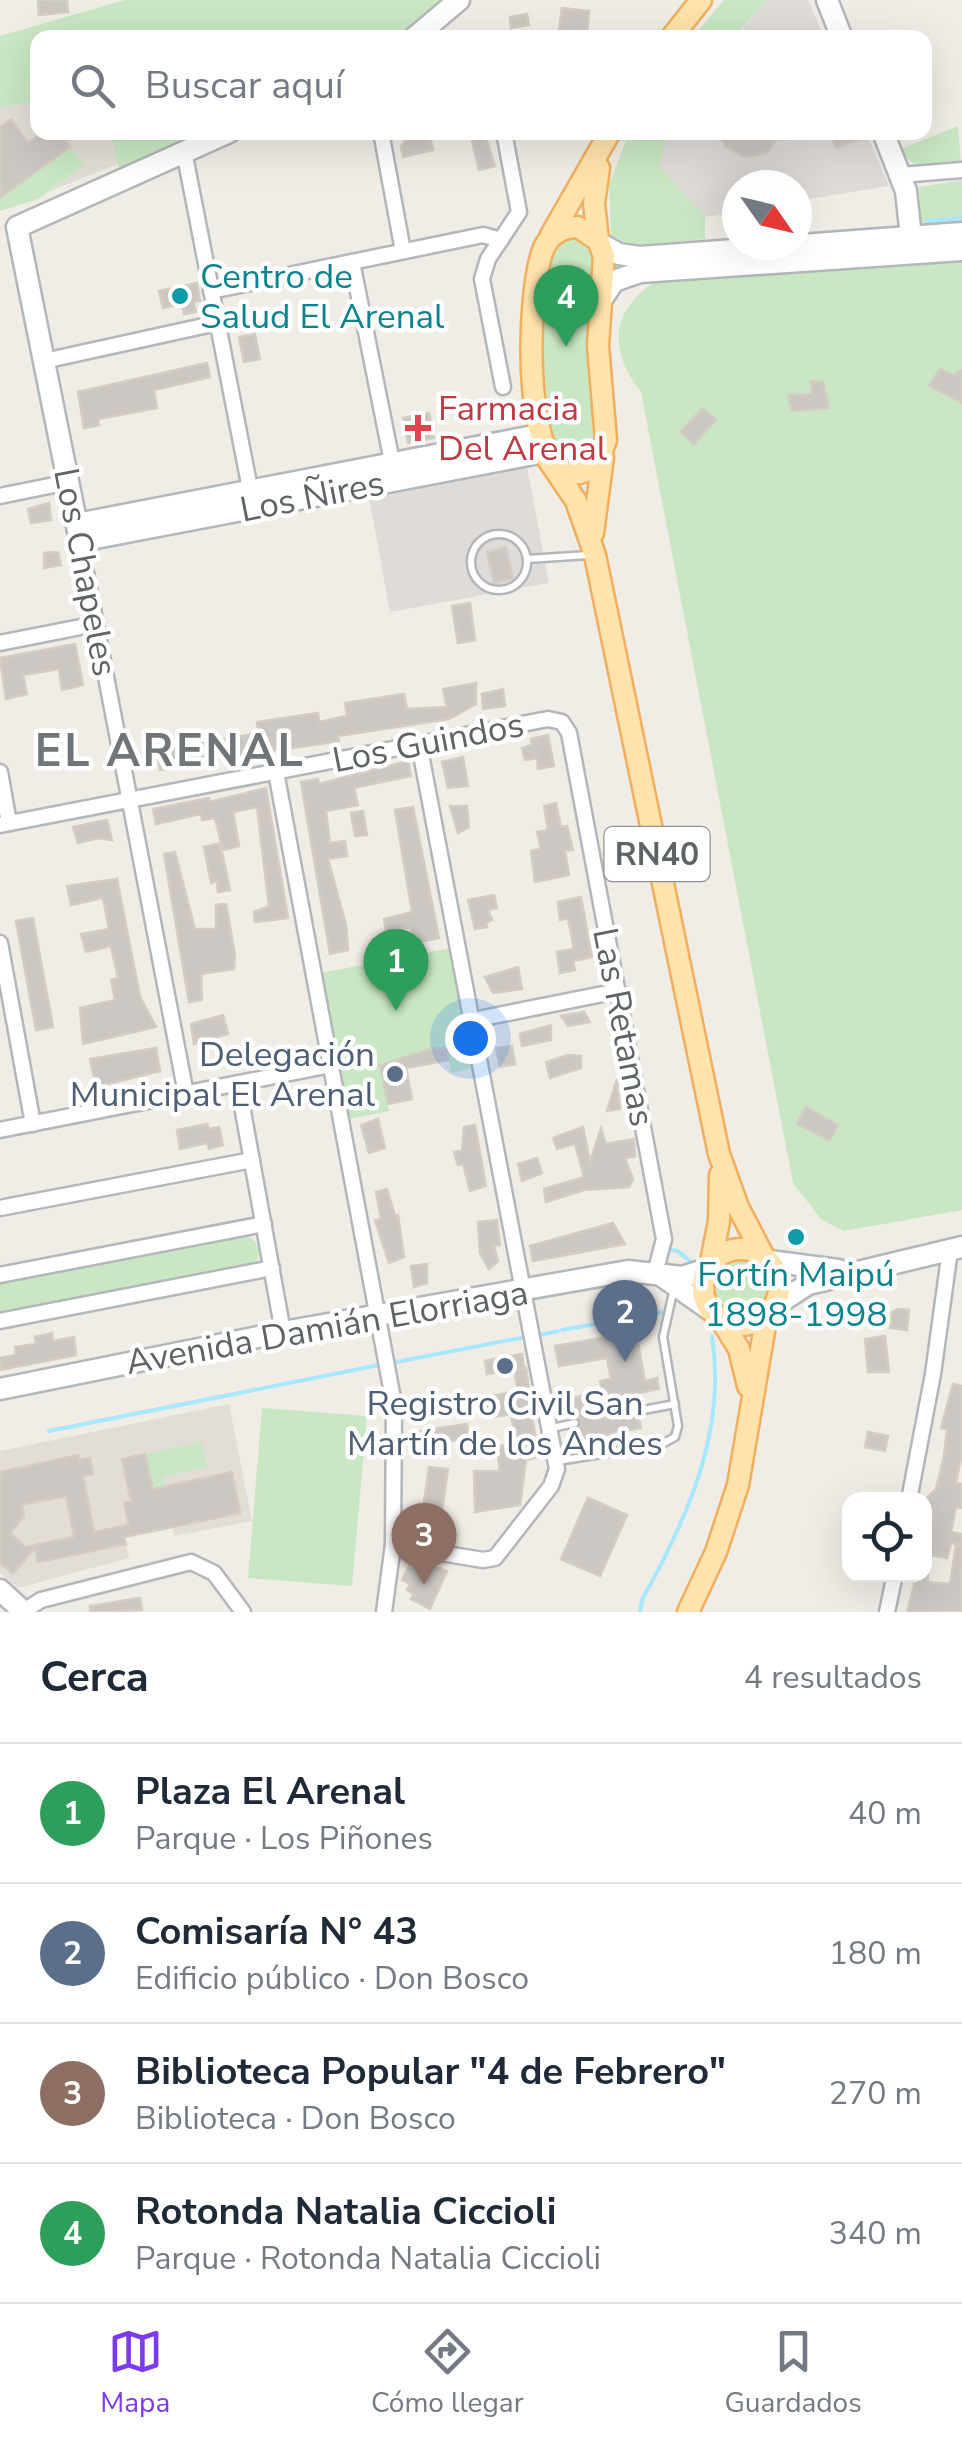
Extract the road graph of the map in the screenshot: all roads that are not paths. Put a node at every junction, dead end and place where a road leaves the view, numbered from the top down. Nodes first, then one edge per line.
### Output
1 (459, 0) edge
2 (700, 0) edge
3 (826, 0) edge
4 (423, 30) edge
5 (676, 30) edge
6 (839, 30) edge
7 (210, 140) edge
8 (383, 140) edge
9 (506, 140) edge
10 (606, 140) edge
11 (607, 140) edge
12 (886, 140) edge
13 (184, 151) junction
14 (962, 170) edge
15 (900, 175) junction
16 (9, 229) edge
17 (962, 233) edge
18 (911, 237) junction
19 (502, 240) junction
20 (600, 242) junction
21 (545, 245) junction
22 (962, 250) edge
23 (404, 252) junction
24 (352, 262) junction
25 (211, 291) junction
26 (600, 304) junction
27 (217, 322) junction
28 (44, 361) junction
29 (503, 388) dead end
30 (544, 448) junction
31 (604, 451) junction
32 (394, 472) junction
33 (68, 482) junction
34 (0, 496) edge
35 (252, 499) junction
36 (78, 532) junction
37 (595, 555) junction
38 (527, 559) junction
39 (96, 624) junction
40 (0, 644) edge
41 (562, 722) joint
42 (419, 744) junction
43 (0, 772) edge
44 (276, 772) junction
45 (130, 800) junction
46 (5, 824) edge
47 (0, 943) edge
48 (618, 991) junction
49 (472, 1020) junction
50 (331, 1066) junction
51 (238, 1084) junction
52 (186, 1094) junction
53 (33, 1124) junction
54 (0, 1130) edge
55 (719, 1154) junction
56 (252, 1160) junction
57 (0, 1208) edge
58 (264, 1224) junction
59 (956, 1248) edge
60 (766, 1258) junction
61 (709, 1266) junction
62 (272, 1268) junction
63 (850, 1271) junction
64 (0, 1275) edge
65 (669, 1278) junction
66 (524, 1291) junction
67 (770, 1311) junction
68 (378, 1314) junction
69 (715, 1314) junction
70 (0, 1321) edge
71 (283, 1332) junction
72 (0, 1389) edge
73 (675, 1404) junction
74 (638, 1411) dead end
75 (752, 1412) junction
76 (575, 1423) dead end
77 (550, 1428) junction
78 (557, 1461) junction
79 (911, 1492) edge
80 (393, 1545) junction
81 (893, 1582) edge
82 (0, 1590) edge
83 (24, 1612) edge
84 (243, 1612) edge
85 (384, 1612) edge
86 (688, 1612) edge
87 (887, 1612) edge

1 - 4 street
2 - 5 main road
3 - 6 street
7 - 13 street
8 - 23 street
9 - 19 street
10 - 21 main road, RN40
11 - 20 main road, RN40
12 - 15 street
13 - 16 street
13 - 25 street
14 - 15 street
15 - 18 street
16 - 28 street, Los Chapeles
17 - 18 street
18 - 20 street
19 - 23 street
19 - 29 street
20 - 21 main road
20 - 26 main road, RN40
21 - 30 main road, RN40
22 - 26 street
23 - 24 street
24 - 25 street
24 - 32 street
25 - 27 street
26 - 31 main road, RN40
27 - 28 street
27 - 35 street
28 - 33 street, Los Chapeles
30 - 31 main road
30 - 32 street, Los Ñires
30 - 37 main road, RN40
31 - 37 main road, RN40
32 - 35 street, Los Ñires
33 - 34 street
33 - 36 street, Los Chapeles
35 - 36 street, Los Ñires
36 - 39 street, Los Chapeles
37 - 38 lane
37 - 55 main road, RN40
38 - 38 lane
39 - 40 street
39 - 45 street, Los Chapeles
41 - 42 street, Los Guindos
41 - 48 street, Las Retamas
42 - 44 street, Los Guindos
42 - 49 street
43 - 46 street
44 - 45 street, Los Guindos
44 - 50 street
45 - 46 street, Los Guindos
45 - 52 street, Los Chapeles
47 - 53 street
48 - 49 street
48 - 65 street, Las Retamas
49 - 66 street
50 - 51 street
50 - 68 street
51 - 52 street
51 - 56 street
52 - 53 street
53 - 54 street
55 - 60 main road, RN40
55 - 61 main road, RN40
56 - 57 street
56 - 58 street
58 - 62 street
58 - 64 street
59 - 63 street
59 - 79 street
60 - 61 main road
60 - 63 street
60 - 67 main road, RN40
61 - 65 street, Avenida Damián Elorriaga
61 - 69 main road, RN40
62 - 70 street
62 - 71 street
63 - 67 street
65 - 66 street, Avenida Damián Elorriaga
65 - 69 street
65 - 73 lane
66 - 68 street, Avenida Damián Elorriaga
66 - 77 street
67 - 69 main road
67 - 75 main road, RN40
68 - 71 street, Avenida Damián Elorriaga
68 - 80 street
69 - 75 main road, RN40
71 - 72 street, Avenida Damián Elorriaga
73 - 74 lane
73 - 78 lane
75 - 86 main road, RN40
76 - 77 lane
77 - 78 street
78 - 80 street
80 - 85 street
81 - 87 street
82 - 83 street
83 - 84 street

